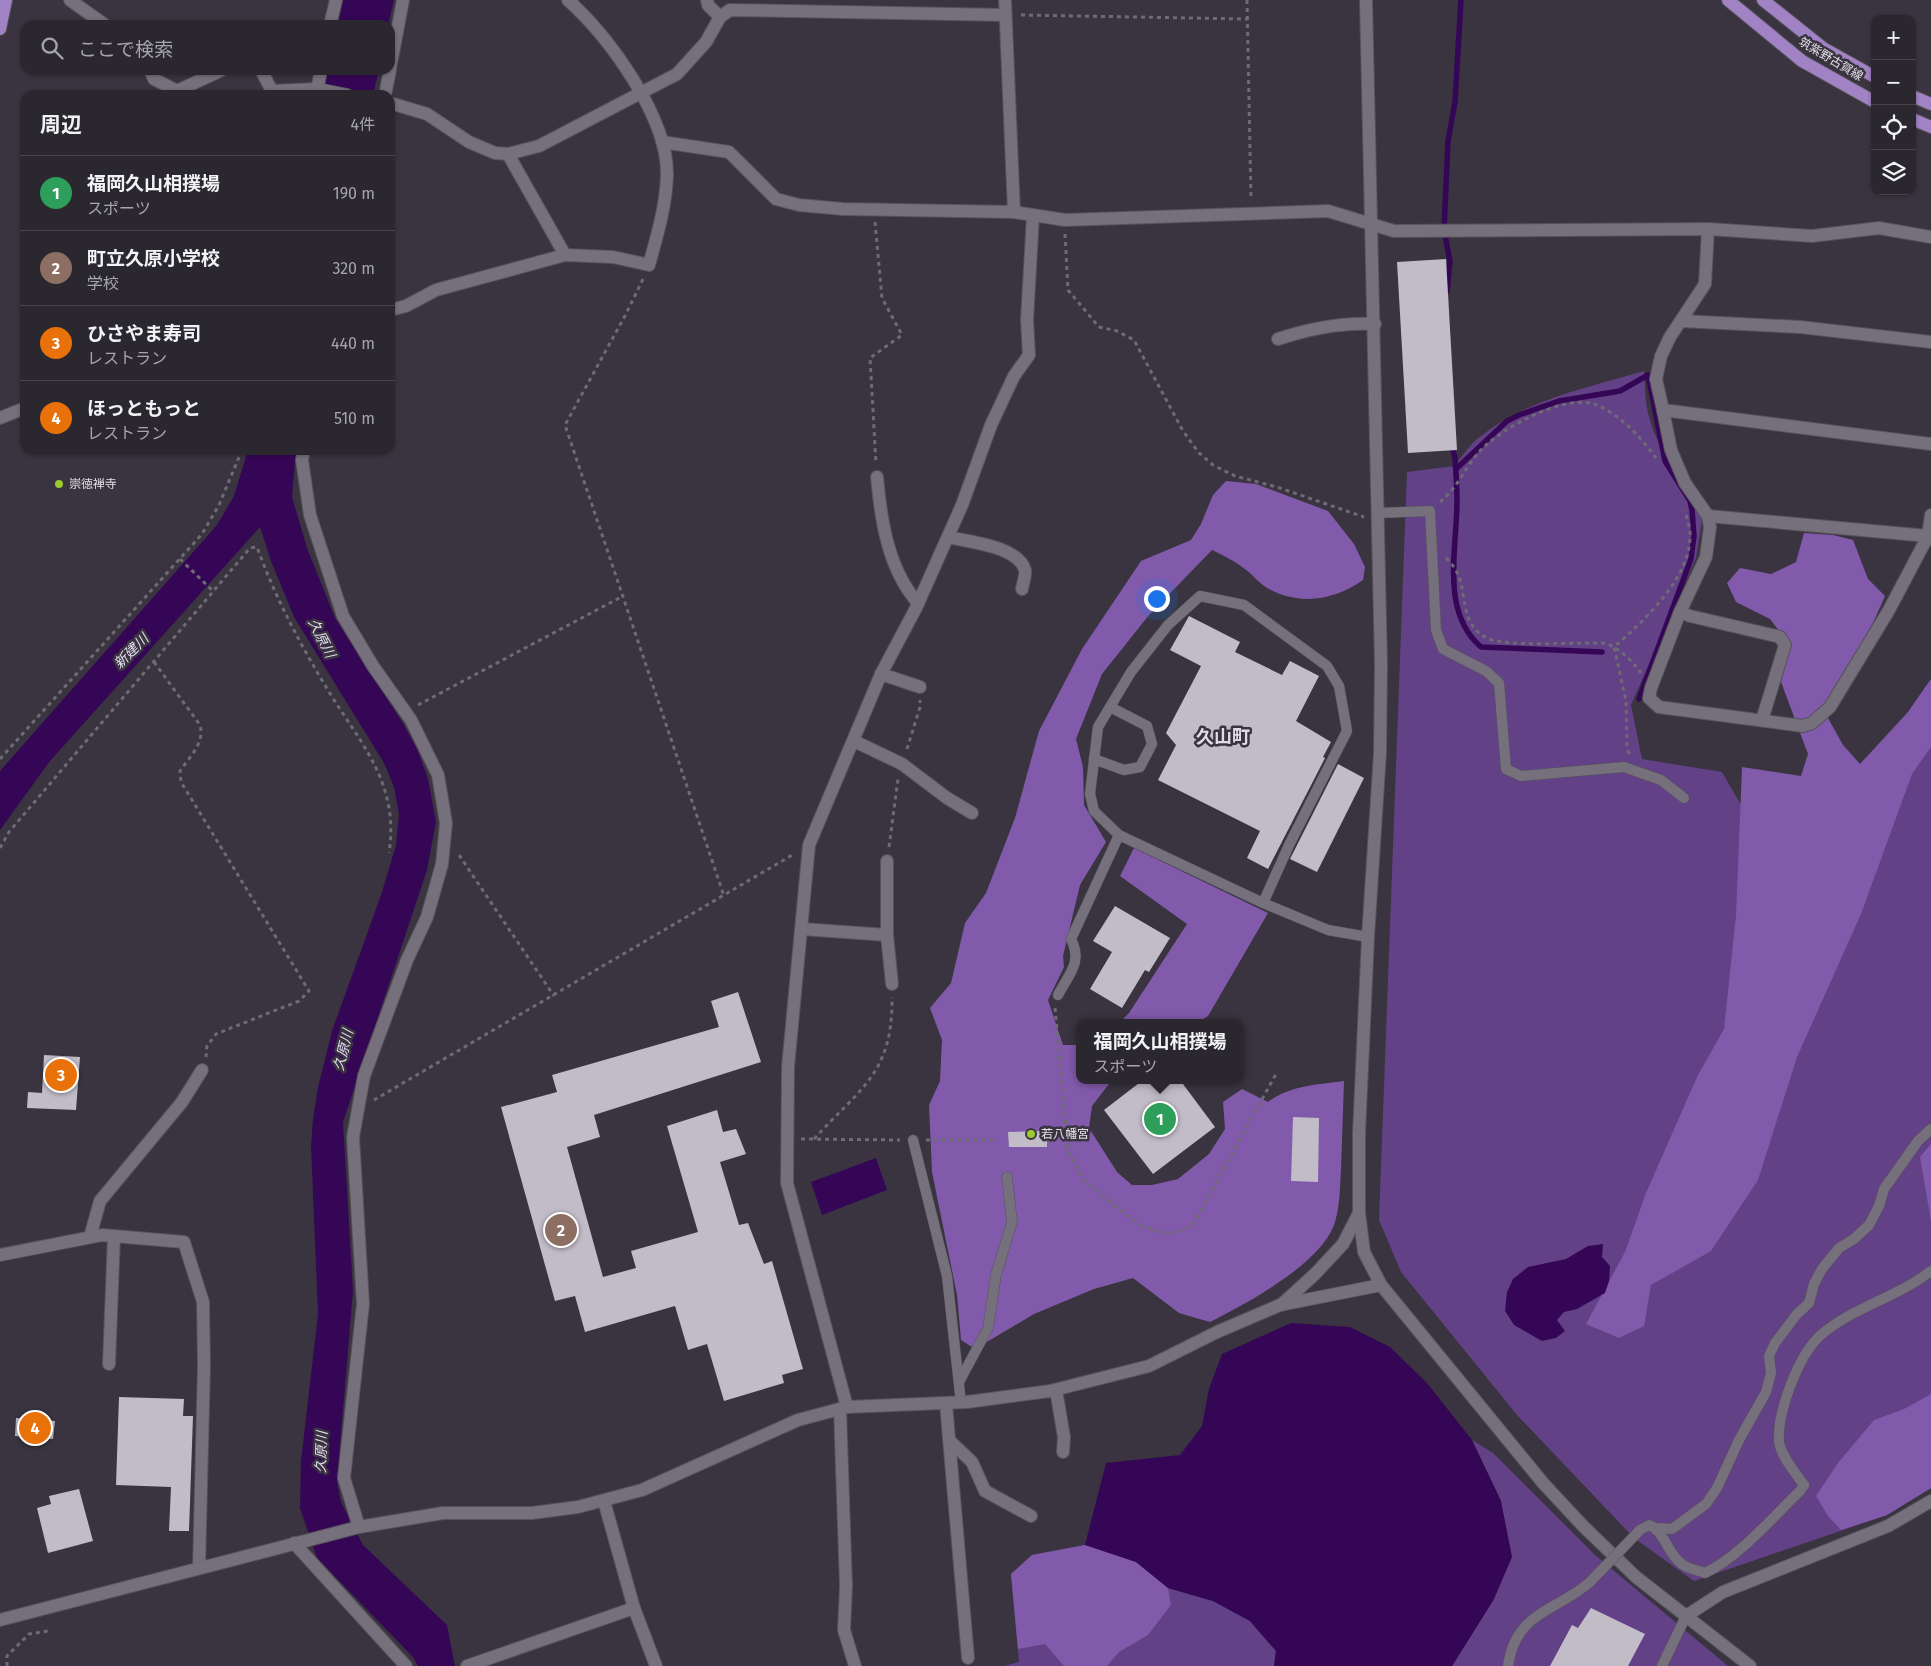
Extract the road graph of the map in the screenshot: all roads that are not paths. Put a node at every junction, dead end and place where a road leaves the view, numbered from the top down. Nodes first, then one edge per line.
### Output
1 (6, 0) edge
2 (336, 0) edge
3 (403, 0) edge
4 (568, 0) edge
5 (707, 0) edge
6 (1005, 0) edge
7 (1366, 0) edge
8 (1728, 0) edge
9 (1763, 0) edge
10 (74, 1) edge
11 (1005, 15) junction
12 (720, 16) junction
13 (96, 20) edge
14 (331, 20) edge
15 (0, 29) edge
16 (395, 43) edge
17 (152, 75) edge
18 (211, 75) edge
19 (264, 75) edge
20 (320, 75) edge
21 (389, 75) edge
22 (1871, 75) edge
23 (175, 90) edge
24 (179, 90) edge
25 (272, 90) edge
26 (317, 90) edge
27 (386, 90) edge
28 (641, 95) junction
29 (1916, 98) edge
30 (1871, 100) edge
31 (395, 104) edge
32 (1931, 104) edge
33 (1916, 121) edge
34 (1931, 127) edge
35 (662, 142) junction
36 (508, 154) junction
37 (1014, 212) junction
38 (1033, 216) junction
39 (1372, 225) junction
40 (1708, 229) junction
41 (1931, 236) edge
42 (565, 255) junction
43 (395, 309) edge
44 (1682, 321) junction
45 (1374, 324) junction
46 (1278, 339) dead end
47 (1931, 342) edge
48 (20, 410) edge
49 (1663, 410) junction
50 (0, 418) edge
51 (1931, 444) edge
52 (303, 455) edge
53 (877, 477) road end
54 (1931, 514) edge
55 (1708, 516) junction
56 (1379, 518) junction
57 (1928, 536) junction
58 (948, 537) junction
59 (1022, 589) dead end
60 (918, 603) junction
61 (1680, 612) junction
62 (881, 674) junction
63 (920, 687) dead end
64 (1110, 707) junction
65 (1762, 720) junction
66 (854, 741) junction
67 (1094, 759) junction
68 (1684, 798) dead end
69 (972, 813) dead end
70 (1119, 835) junction
71 (887, 861) dead end
72 (1263, 903) junction
73 (802, 929) junction
74 (887, 935) junction
75 (1368, 937) junction
76 (892, 984) road end
77 (1058, 995) road end
78 (202, 1070) road end
79 (1931, 1129) edge
80 (913, 1140) road end
81 (1008, 1177) dead end
82 (1360, 1212) junction
83 (114, 1236) junction
84 (90, 1237) junction
85 (0, 1254) edge
86 (1931, 1271) edge
87 (1381, 1285) junction
88 (1280, 1306) junction
89 (109, 1364) dead end
90 (959, 1382) junction
91 (1056, 1390) junction
92 (962, 1403) junction
93 (946, 1404) junction
94 (844, 1408) junction
95 (950, 1442) junction
96 (1063, 1452) dead end
97 (604, 1501) junction
98 (1931, 1501) edge
99 (1031, 1516) dead end
100 (357, 1527) junction
101 (1657, 1528) junction
102 (301, 1542) junction
103 (198, 1568) junction
104 (634, 1608) junction
105 (1686, 1616) junction
106 (0, 1620) edge
107 (968, 1658) dead end
108 (406, 1666) edge
109 (467, 1666) edge
110 (656, 1666) edge
111 (854, 1666) edge
112 (1508, 1666) edge
113 (1662, 1666) edge
114 (1750, 1666) edge

1 - 15 main road
2 - 14 street
3 - 16 street
4 - 28 street
5 - 12 street
6 - 11 street
7 - 39 street
8 - 30 main road, 筑紫野古賀線
9 - 22 main road, 筑紫野古賀線
10 - 13 street
11 - 12 street
11 - 37 street
12 - 28 street
17 - 23 street
18 - 24 street
19 - 25 street
20 - 26 street
21 - 27 street
28 - 35 street
28 - 36 street
29 - 32 main road
31 - 36 street
33 - 34 main road
35 - 37 street
35 - 42 street
36 - 42 street
37 - 38 street
38 - 39 street
38 - 58 street
39 - 40 street
39 - 45 street
40 - 41 street
40 - 44 street
42 - 43 street
44 - 47 street
44 - 49 street
45 - 46 street
45 - 56 street
48 - 50 street
49 - 51 street
49 - 55 street
52 - 100 street
53 - 60 street
54 - 57 street
55 - 57 street
55 - 61 street
56 - 68 lane
56 - 75 street
57 - 65 street
58 - 59 street
58 - 60 street
60 - 62 street
61 - 65 street
61 - 65 street
62 - 63 street
62 - 66 street
64 - 67 lane
64 - 67 lane
64 - 72 lane
66 - 69 street
66 - 73 street
67 - 70 lane
70 - 72 lane
70 - 77 lane
71 - 74 street
72 - 75 lane
73 - 74 street
73 - 94 street
74 - 76 street
75 - 82 street
78 - 84 street
79 - 101 lane
80 - 90 lane
81 - 90 lane
82 - 87 street
82 - 88 street
83 - 84 street
83 - 89 street
83 - 103 street
84 - 85 street
86 - 101 lane
87 - 88 street
87 - 105 street
88 - 91 street
90 - 92 lane
91 - 92 street
91 - 96 street
92 - 93 street
93 - 94 street
93 - 95 street
94 - 97 street
94 - 111 street
95 - 99 street
95 - 107 street
97 - 100 street
97 - 104 street
98 - 105 street
100 - 102 street
101 - 112 lane, bridge
102 - 103 street
102 - 108 street
103 - 106 street
104 - 109 street
104 - 110 street
105 - 113 lane
105 - 114 street

